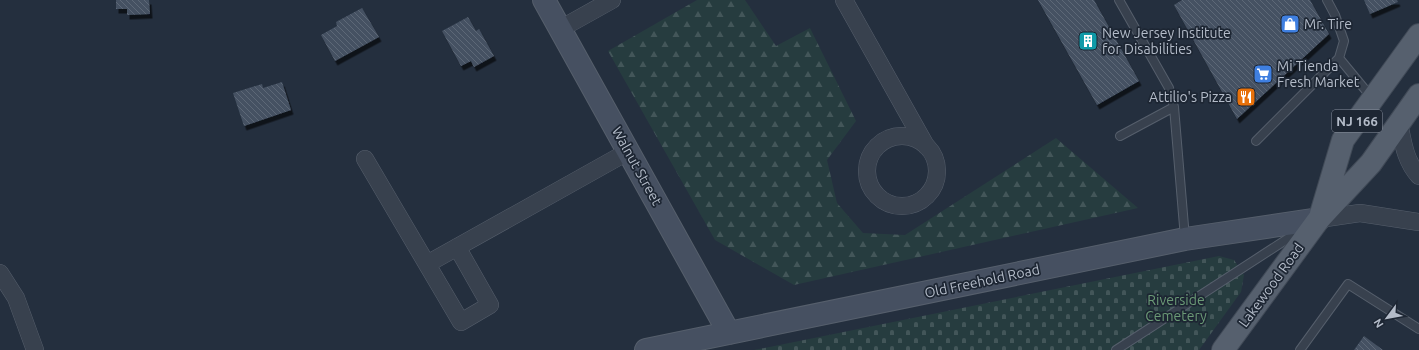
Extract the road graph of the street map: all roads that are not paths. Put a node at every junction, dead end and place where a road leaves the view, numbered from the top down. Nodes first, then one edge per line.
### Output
1 (544, 0) edge
2 (612, 0) edge
3 (844, 0) edge
4 (1119, 0) edge
5 (1327, 0) edge
6 (560, 29) junction
7 (1419, 35) edge
8 (1339, 58) junction
9 (1419, 95) edge
10 (1373, 98) junction
11 (1174, 107) junction
12 (1399, 122) junction
13 (1120, 136) dead end
14 (1256, 141) dead end
15 (926, 146) junction
16 (629, 151) junction
17 (365, 159) dead end
18 (1419, 176) edge
19 (1319, 219) junction
20 (1419, 222) edge
21 (1185, 239) junction
22 (458, 247) junction
23 (427, 264) junction
24 (0, 273) edge
25 (1419, 329) edge
26 (729, 333) junction
27 (35, 350) edge
28 (646, 350) edge
29 (1116, 350) edge
30 (1223, 350) edge
31 (1300, 350) edge

1 - 6 main road, Walnut Street
2 - 6 street
3 - 15 street
4 - 11 lane
5 - 8 lane
6 - 16 main road, Walnut Street
7 - 10 main road, Lakewood Road / NJ 166
8 - 10 lane
8 - 14 lane
9 - 12 main road, Lakewood Road / NJ 166
10 - 19 main road, Lakewood Road / NJ 166
11 - 13 lane
11 - 21 lane
12 - 18 street
12 - 19 main road, Lakewood Road / NJ 166
15 - 15 street
16 - 22 street
16 - 26 main road, Walnut Street
17 - 23 street
19 - 20 street
19 - 21 main road, Old Freehold Road
19 - 29 lane
19 - 30 main road, Lakewood Road / NJ 166
21 - 26 main road, Old Freehold Road
22 - 23 street
22 - 23 street
24 - 27 street
25 - 31 lane
26 - 28 main road, Old Freehold Road

